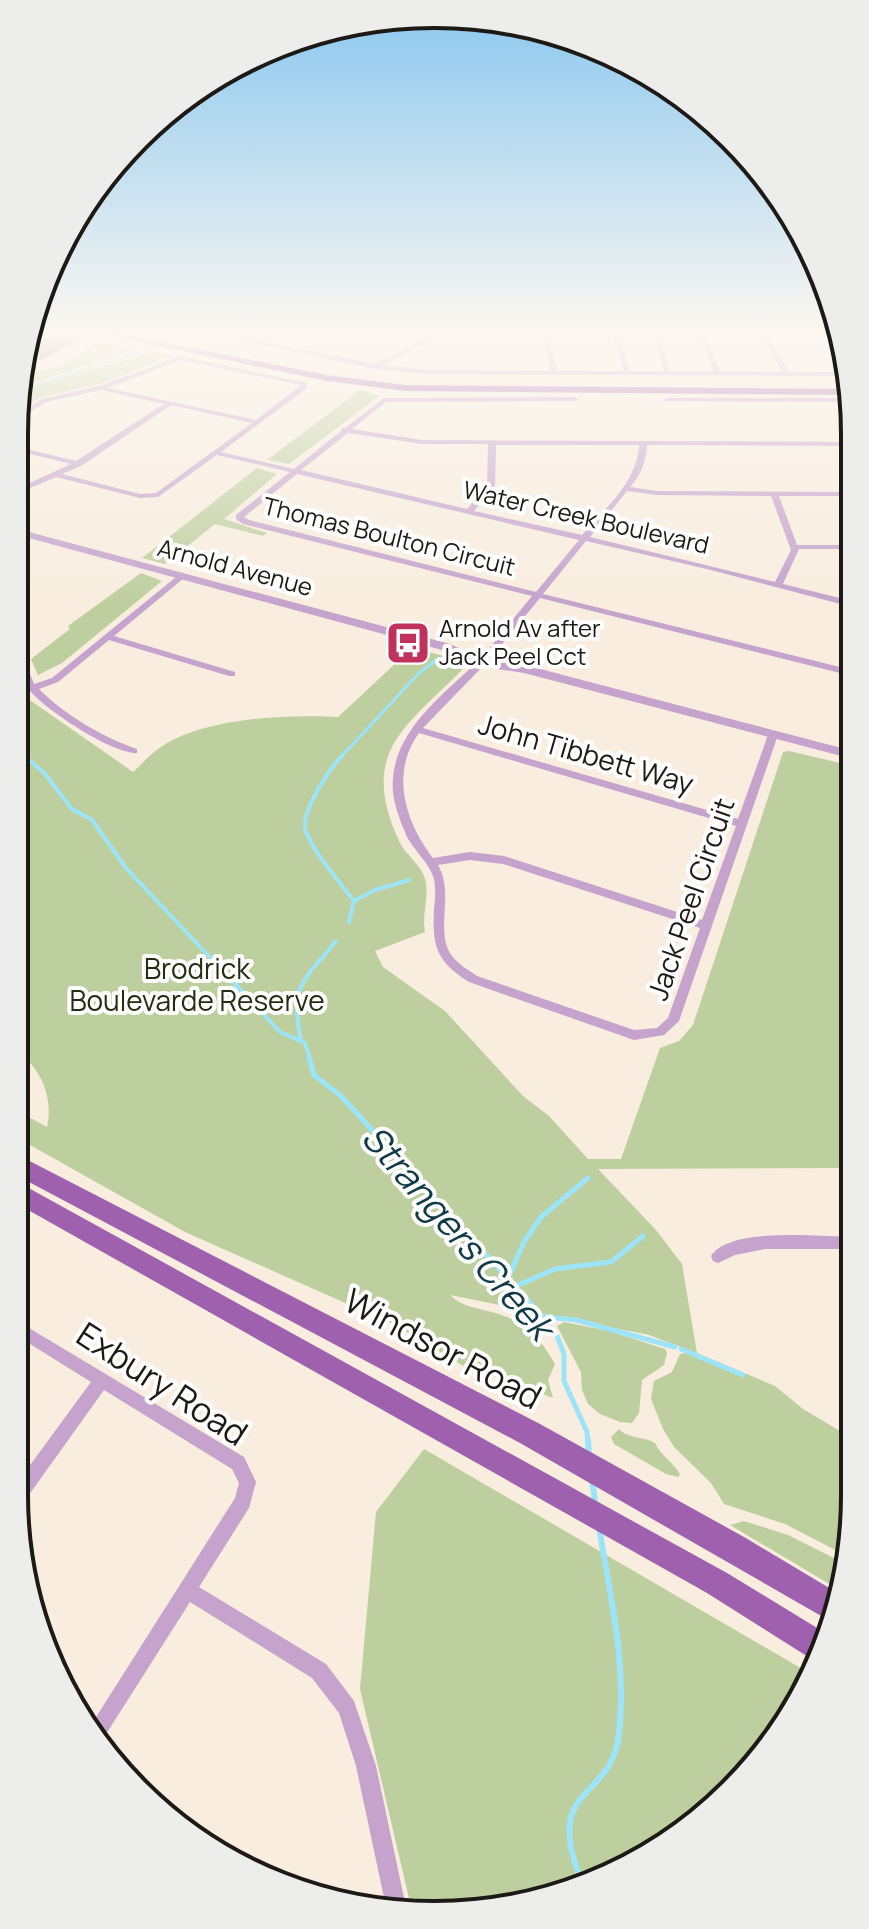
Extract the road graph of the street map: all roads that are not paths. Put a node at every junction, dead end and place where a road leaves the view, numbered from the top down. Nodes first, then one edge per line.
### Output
1 (138, 424) edge
2 (255, 424) edge
3 (352, 424) edge
4 (344, 430) junction
5 (492, 442) junction
6 (643, 444) junction
7 (841, 444) edge
8 (28, 452) edge
9 (216, 453) junction
10 (78, 464) junction
11 (292, 471) junction
12 (56, 475) junction
13 (28, 487) edge
14 (626, 489) junction
15 (774, 494) junction
16 (841, 494) edge
17 (469, 512) junction
18 (28, 535) edge
19 (586, 539) junction
20 (795, 547) junction
21 (841, 547) edge
22 (181, 576) junction
23 (778, 585) junction
24 (540, 594) junction
25 (841, 601) edge
26 (107, 637) junction
27 (485, 658) junction
28 (841, 670) edge
29 (232, 674) dead end
30 (28, 677) edge
31 (33, 688) junction
32 (417, 729) junction
33 (773, 735) junction
34 (133, 751) dead end
35 (841, 752) edge
36 (742, 824) junction
37 (431, 862) junction
38 (707, 926) junction
39 (28, 1171) edge
40 (28, 1198) edge
41 (841, 1243) edge
42 (718, 1256) dead end
43 (28, 1335) edge
44 (102, 1380) junction
45 (28, 1482) edge
46 (187, 1590) junction
47 (826, 1603) edge
48 (813, 1642) edge
49 (101, 1726) edge
50 (394, 1899) edge

1 - 10 street
2 - 9 street
3 - 4 street, Thomas Boulton Circuit
4 - 5 street
4 - 11 street, Thomas Boulton Circuit
5 - 6 street
5 - 17 street
6 - 7 street
6 - 14 street, Jack Peel Circuit
8 - 10 street
9 - 11 street, Water Creek Boulevard
9 - 12 street
10 - 12 street
11 - 17 street, Water Creek Boulevard
11 - 24 street, Thomas Boulton Circuit
12 - 13 street
14 - 15 street
14 - 19 street, Jack Peel Circuit
15 - 16 street
15 - 20 street
17 - 19 street, Water Creek Boulevard
18 - 22 street, Arnold Avenue
19 - 23 street, Water Creek Boulevard
19 - 24 street, Jack Peel Circuit
20 - 21 street
20 - 23 street
22 - 26 street
22 - 27 street, Arnold Avenue
23 - 25 street, Water Creek Boulevard
24 - 27 street, Jack Peel Circuit
24 - 28 street, Thomas Boulton Circuit
26 - 29 street
26 - 31 street
27 - 32 street, Jack Peel Circuit
27 - 33 street, Arnold Avenue
30 - 31 street
31 - 34 street
32 - 36 street, John Tibbett Way
32 - 37 street, Jack Peel Circuit
33 - 35 street, Arnold Avenue
33 - 36 street, Jack Peel Circuit
36 - 38 street, Jack Peel Circuit
37 - 38 street
37 - 38 street, Jack Peel Circuit
39 - 47 main road, Windsor Road
40 - 48 main road
41 - 42 street
43 - 44 street, Exbury Road
44 - 45 street
44 - 46 street, Exbury Road
46 - 49 street
46 - 50 street

